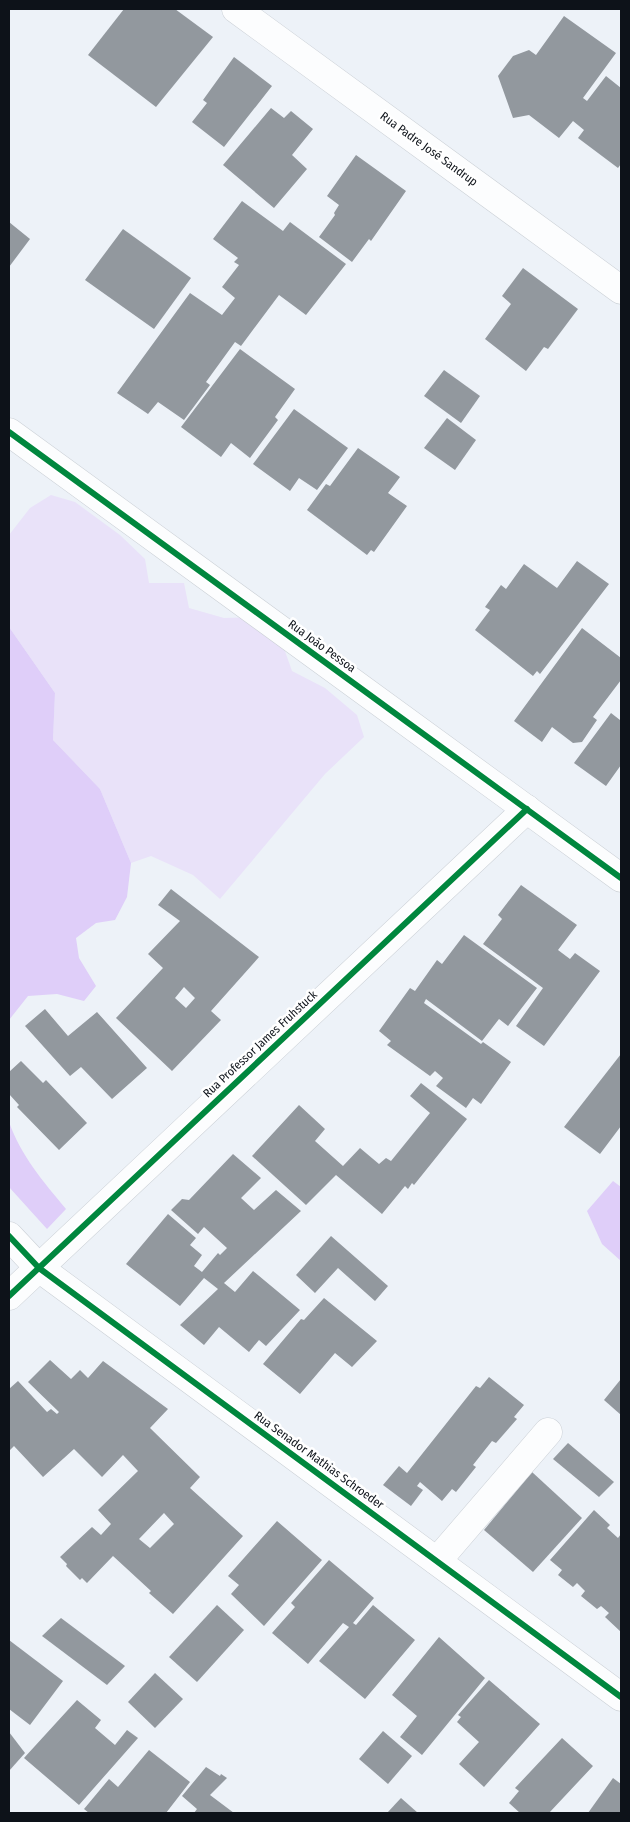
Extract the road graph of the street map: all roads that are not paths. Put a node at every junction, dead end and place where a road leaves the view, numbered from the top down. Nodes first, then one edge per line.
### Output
1 (236, 9) edge
2 (621, 290) edge
3 (9, 432) edge
4 (527, 809) junction
5 (621, 878) edge
6 (9, 1236) edge
7 (39, 1268) junction
8 (9, 1296) edge
9 (548, 1432) dead end
10 (437, 1561) junction
11 (621, 1697) edge

1 - 2 street, Rua Padre José Sandrup
3 - 4 street, Rua João Pessoa
4 - 5 street, Rua João Pessoa
4 - 7 street, Rua Professor James Fruhstuck
6 - 7 street, Rua Senador Mathias Schroeder
7 - 8 street, Rua Professor James Fruhstuck
7 - 10 street, Rua Senador Mathias Schroeder
9 - 10 street
10 - 11 street, Rua Senador Mathias Schroeder

